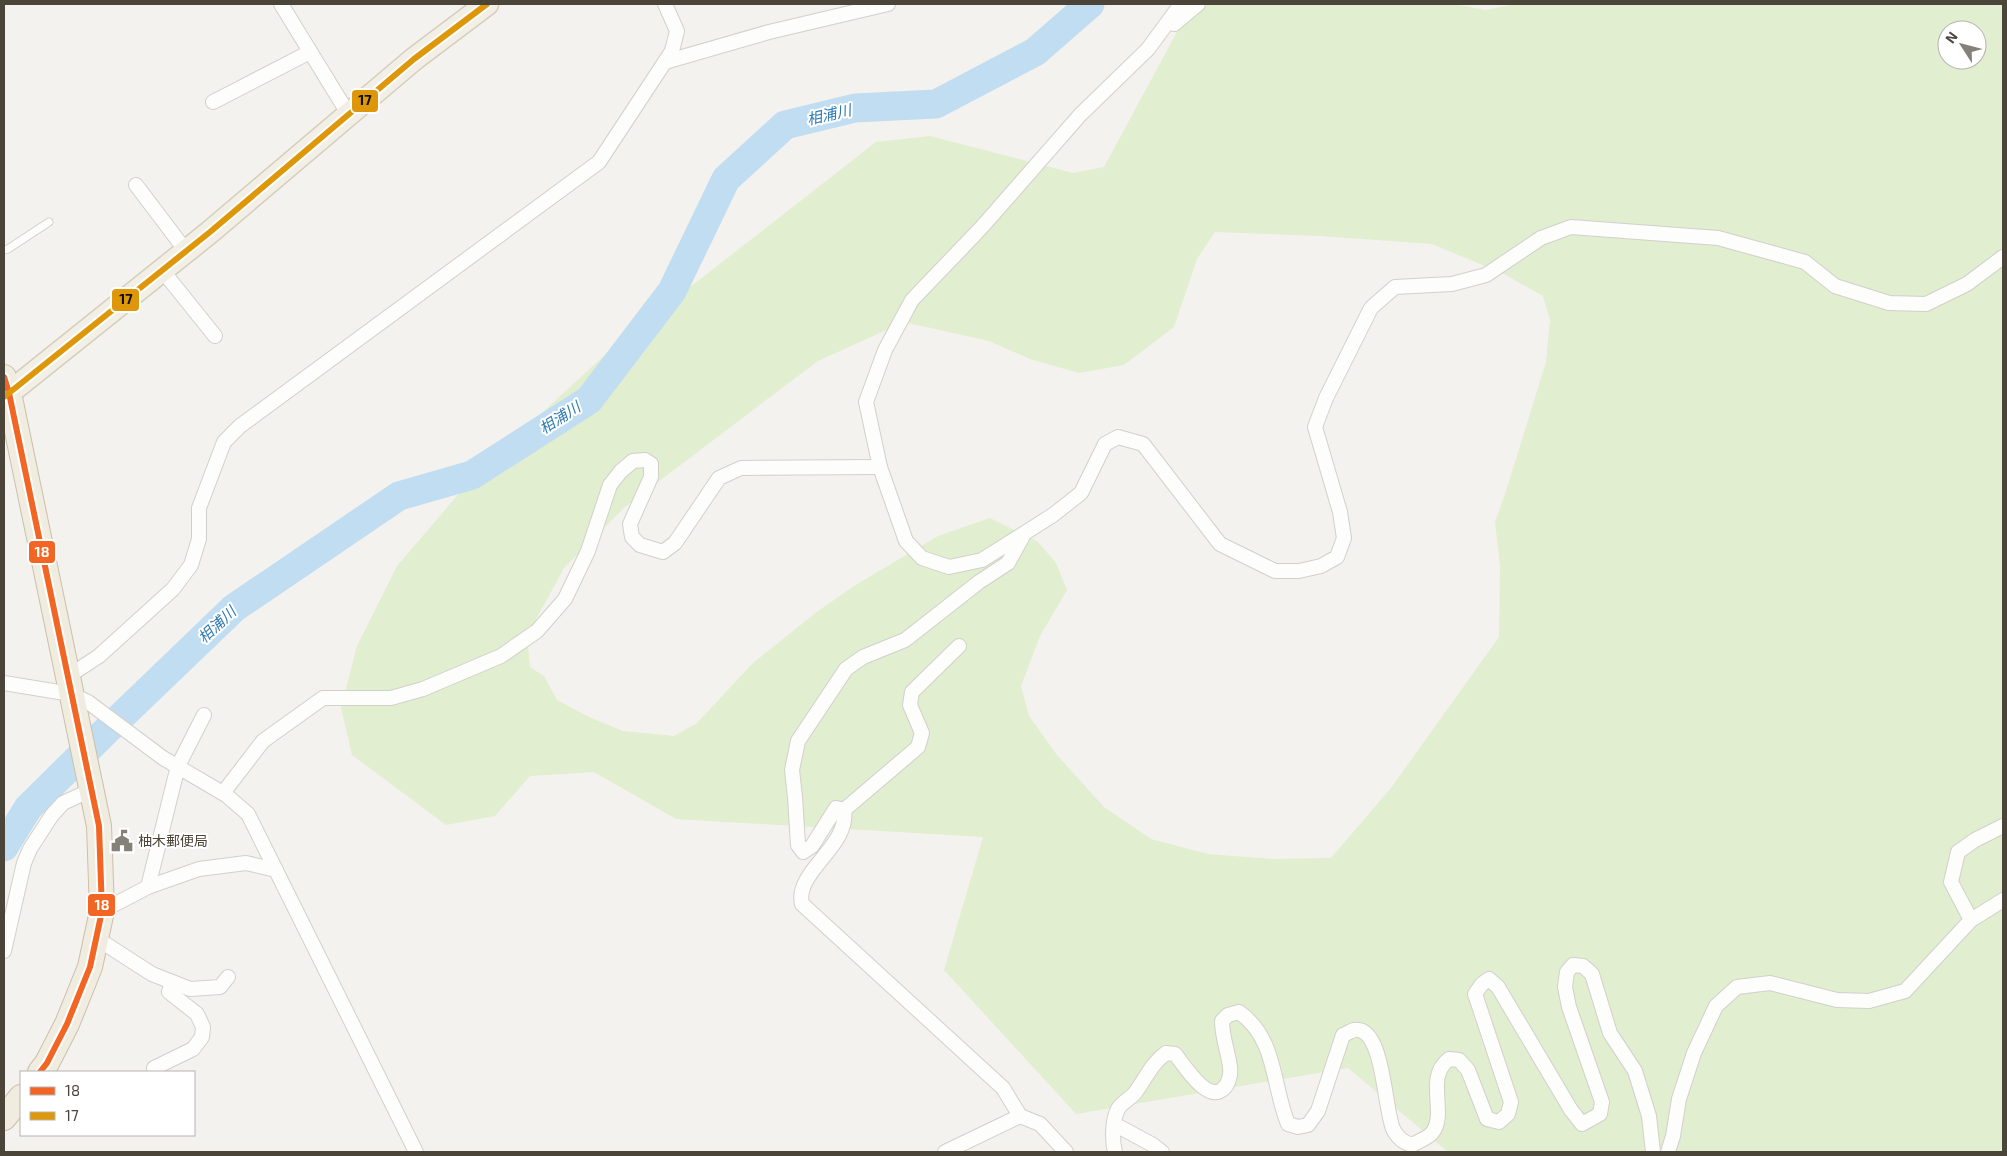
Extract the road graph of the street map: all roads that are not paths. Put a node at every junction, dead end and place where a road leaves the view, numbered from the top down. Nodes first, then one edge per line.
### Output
1 (281, 4) edge
2 (487, 4) edge
3 (666, 4) edge
4 (888, 4) edge
5 (1181, 4) edge
6 (1198, 4) edge
7 (1162, 31) junction
8 (310, 52) junction
9 (665, 62) junction
10 (213, 102) dead end
11 (348, 115) junction
12 (136, 184) dead end
13 (49, 222) dead end
14 (4, 250) edge
15 (186, 251) junction
16 (2003, 257) edge
17 (162, 270) junction
18 (216, 336) dead end
19 (5, 389) edge
20 (880, 467) junction
21 (1024, 534) junction
22 (959, 646) dead end
23 (4, 683) edge
24 (75, 694) junction
25 (204, 714) dead end
26 (178, 766) junction
27 (91, 790) junction
28 (223, 793) junction
29 (844, 810) junction
30 (2003, 826) edge
31 (276, 870) junction
32 (148, 886) junction
33 (2003, 900) edge
34 (102, 911) junction
35 (1971, 920) junction
36 (96, 938) junction
37 (4, 951) edge
38 (228, 977) dead end
39 (172, 982) junction
40 (154, 1068) dead end
41 (41, 1071) edge
42 (20, 1098) edge
43 (1020, 1116) junction
44 (4, 1118) edge
45 (1114, 1124) junction
46 (416, 1152) edge
47 (945, 1152) edge
48 (1066, 1152) edge
49 (1115, 1152) edge
50 (1162, 1152) edge
51 (1652, 1152) edge
52 (1668, 1152) edge

1 - 8 street
2 - 11 main road
3 - 9 street
4 - 9 street
5 - 7 street
6 - 7 street
7 - 20 street
8 - 10 street
8 - 11 street
9 - 24 street
11 - 15 main road
12 - 15 street
13 - 14 lane
15 - 17 main road
16 - 21 street
17 - 18 street
17 - 19 main road
19 - 24 highway
20 - 21 street
20 - 28 street
21 - 29 street
22 - 29 street
23 - 24 street
24 - 26 street
24 - 27 highway
25 - 26 street
26 - 28 street
26 - 32 street
27 - 34 highway
27 - 37 street
28 - 31 street
29 - 43 street
30 - 35 street
31 - 32 street
31 - 46 street
32 - 34 street
33 - 35 street
34 - 36 highway
35 - 52 street
36 - 39 street
36 - 41 highway
38 - 39 street
39 - 40 street
42 - 44 highway
43 - 47 street
43 - 48 street
45 - 49 street
45 - 50 street
45 - 51 street

